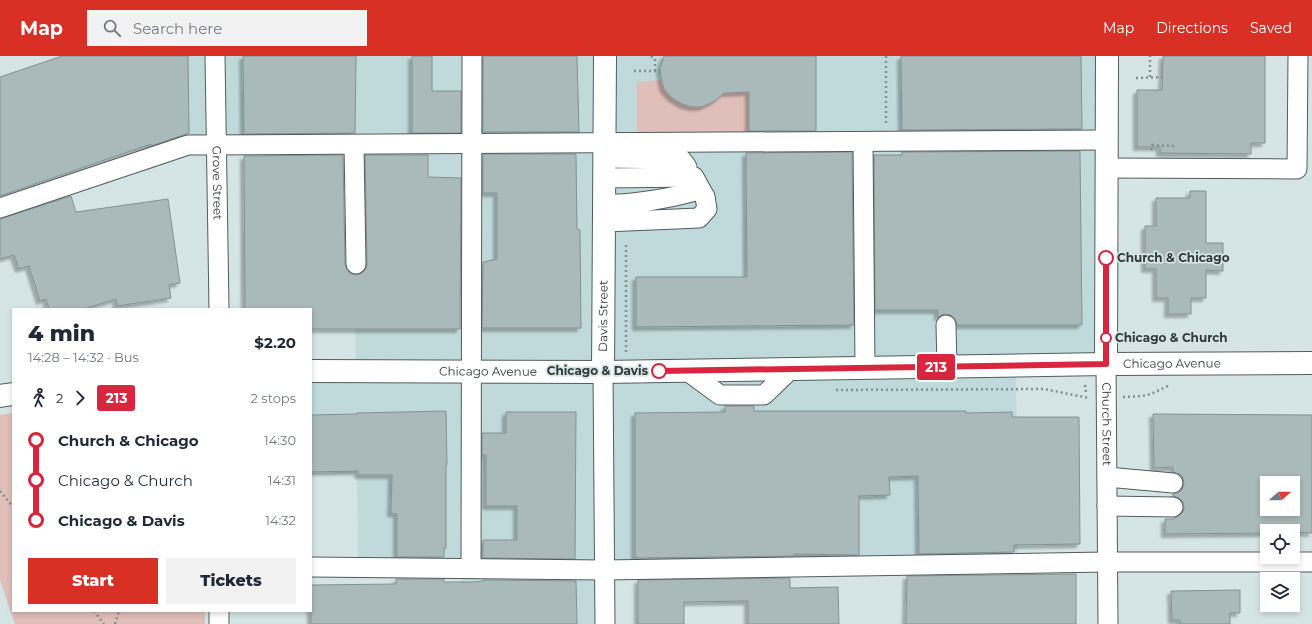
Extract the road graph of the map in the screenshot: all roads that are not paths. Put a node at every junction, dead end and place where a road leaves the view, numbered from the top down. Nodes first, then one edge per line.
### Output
1 (215, 56) edge
2 (472, 56) edge
3 (605, 56) edge
4 (1107, 56) edge
5 (1298, 56) edge
6 (1304, 136) edge
7 (1107, 140) junction
8 (863, 142) junction
9 (354, 144) junction
10 (472, 144) junction
11 (217, 145) junction
12 (605, 162) junction
13 (1107, 168) junction
14 (0, 208) edge
15 (605, 213) junction
16 (356, 264) dead end
17 (219, 308) edge
18 (946, 325) dead end
19 (1312, 363) edge
20 (1106, 364) junction
21 (946, 367) junction
22 (865, 368) junction
23 (312, 371) edge
24 (472, 371) junction
25 (603, 372) junction
26 (12, 394) edge
27 (0, 396) edge
28 (1106, 477) junction
29 (1173, 483) dead end
30 (1107, 506) junction
31 (1174, 506) dead end
32 (1107, 562) junction
33 (1312, 562) edge
34 (312, 567) edge
35 (471, 568) junction
36 (604, 570) junction
37 (219, 612) edge
38 (219, 624) edge
39 (605, 624) edge
40 (1108, 624) edge

1 - 11 street, Grove Street
2 - 10 street
3 - 12 main road, Davis Street
4 - 7 main road, Church Street
5 - 6 street
6 - 13 street
7 - 8 street
7 - 13 main road, Church Street
8 - 12 street
8 - 22 street
9 - 10 street
9 - 11 street
9 - 16 street
10 - 12 street
10 - 24 street
11 - 14 street
11 - 17 street, Grove Street
12 - 15 main road, Davis Street
12 - 15 street
13 - 20 main road, Church Street
15 - 25 main road, Davis Street
18 - 21 street
19 - 20 main road, Chicago Avenue
20 - 21 main road, Chicago Avenue
20 - 28 street, Church Street
21 - 22 main road, Chicago Avenue
22 - 25 main road, Chicago Avenue
23 - 24 main road, Chicago Avenue
24 - 25 main road, Chicago Avenue
24 - 35 street
25 - 36 street, Davis Street
26 - 27 main road
28 - 29 street
28 - 30 street, Church Street
30 - 31 street
30 - 32 street, Church Street
32 - 33 street
32 - 36 street
32 - 40 street, Church Street
34 - 35 street
35 - 36 street
36 - 39 street, Davis Street
37 - 38 street

